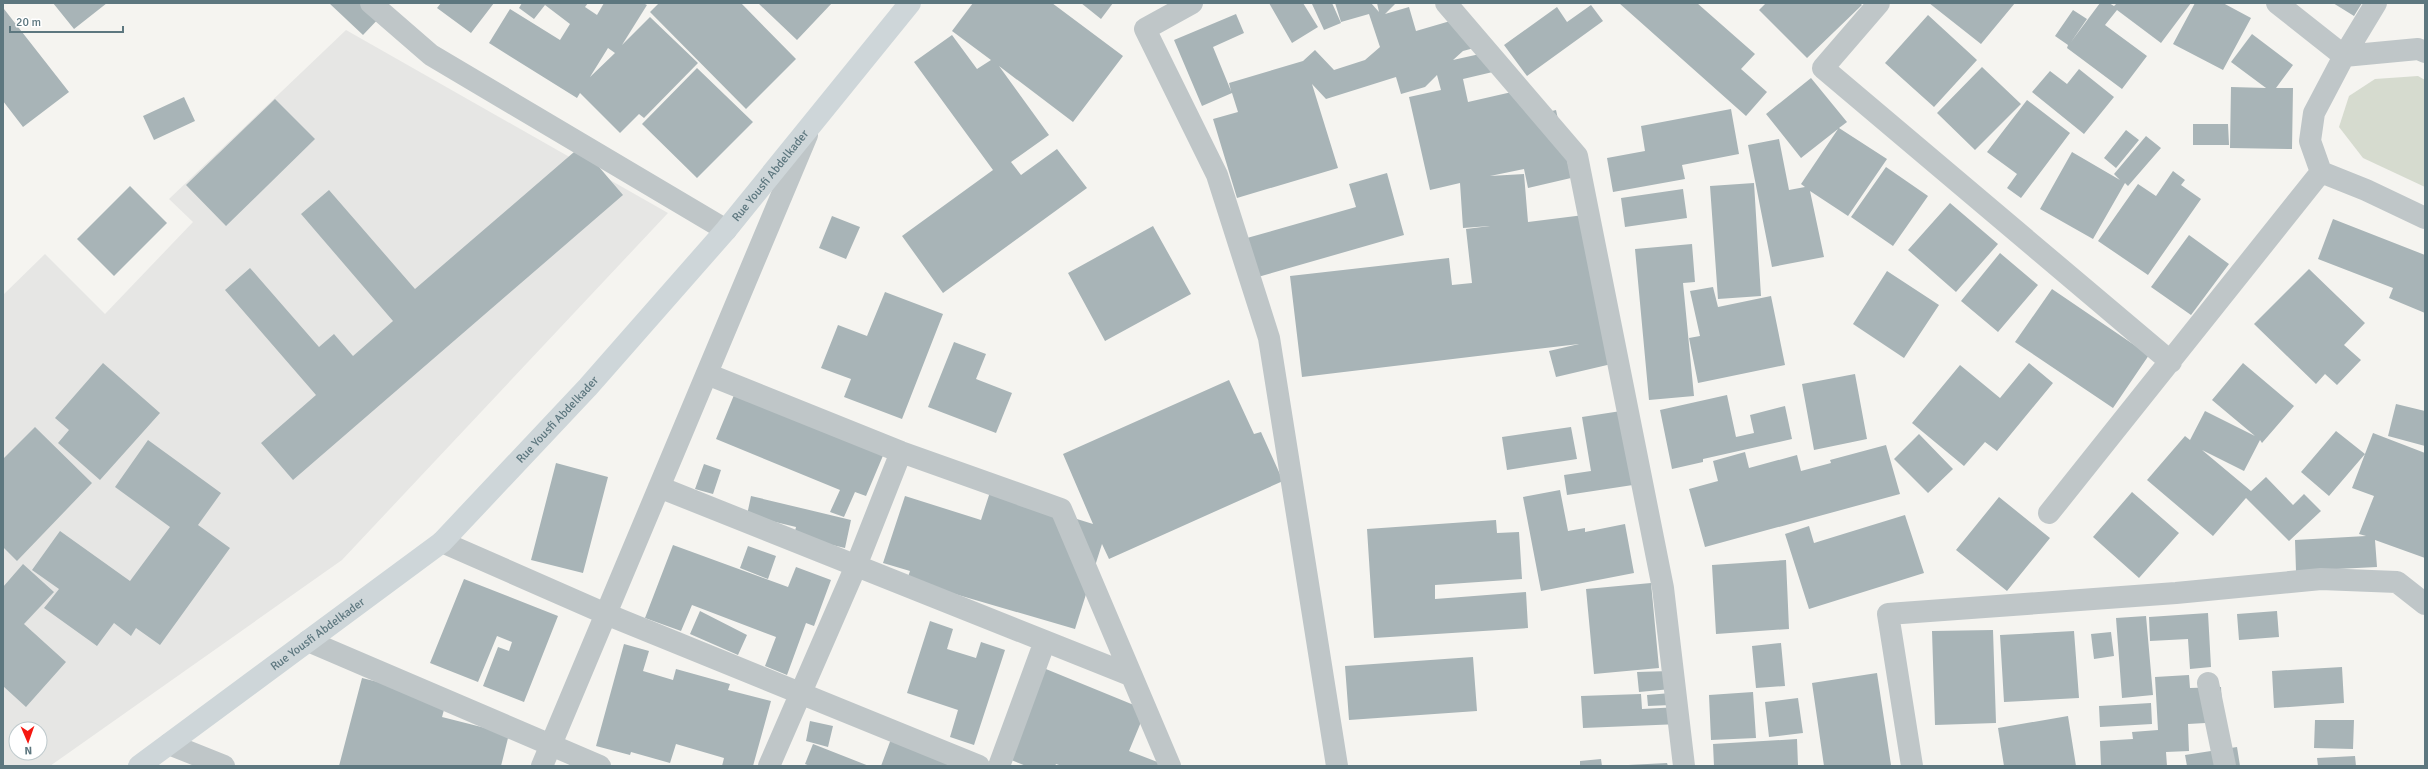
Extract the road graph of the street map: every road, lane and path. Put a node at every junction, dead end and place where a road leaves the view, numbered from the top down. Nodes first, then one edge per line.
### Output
1 (371, 3) edge
2 (910, 3) edge
3 (1192, 3) edge
4 (1446, 3) edge
5 (1879, 3) edge
6 (2277, 3) edge
7 (2376, 3) edge
8 (2425, 52) edge
9 (2344, 56) junction
10 (811, 125) junction
11 (2321, 172) junction
12 (2425, 218) edge
13 (726, 230) junction
14 (2171, 362) junction
15 (706, 374) junction
16 (902, 452) junction
17 (659, 487) junction
18 (2049, 513) dead end
19 (442, 542) junction
20 (856, 566) junction
21 (2425, 604) edge
22 (606, 614) junction
23 (308, 641) junction
24 (1045, 641) junction
25 (1130, 675) junction
26 (2208, 683) dead end
27 (801, 693) junction
28 (169, 744) junction
29 (551, 745) junction
30 (139, 766) edge
31 (224, 766) edge
32 (542, 766) edge
33 (600, 766) edge
34 (769, 766) edge
35 (980, 766) edge
36 (999, 766) edge
37 (1170, 766) edge
38 (1337, 766) edge
39 (1684, 766) edge
40 (1912, 766) edge
41 (2225, 766) edge

1 - 13 street
2 - 10 main road, Rue Yousfi Abdelkader
3 - 38 street
4 - 39 street
5 - 14 street
6 - 9 street
7 - 9 street
8 - 9 street
9 - 11 street
10 - 13 main road, Rue Yousfi Abdelkader
10 - 15 street
11 - 12 street
11 - 14 street
13 - 19 main road, Rue Yousfi Abdelkader
14 - 18 street
15 - 16 street
15 - 17 street
16 - 20 street
16 - 25 street
17 - 20 street
17 - 22 street
19 - 22 street
19 - 23 main road, Rue Yousfi Abdelkader
20 - 24 street
20 - 27 street
21 - 40 street
22 - 27 street
22 - 29 street
23 - 28 main road, Rue Yousfi Abdelkader
23 - 29 street
24 - 25 street
24 - 36 street
25 - 37 street
26 - 41 street
27 - 34 street
27 - 35 street
28 - 30 main road, Rue Yousfi Abdelkader
28 - 31 street
29 - 32 street
29 - 33 street

